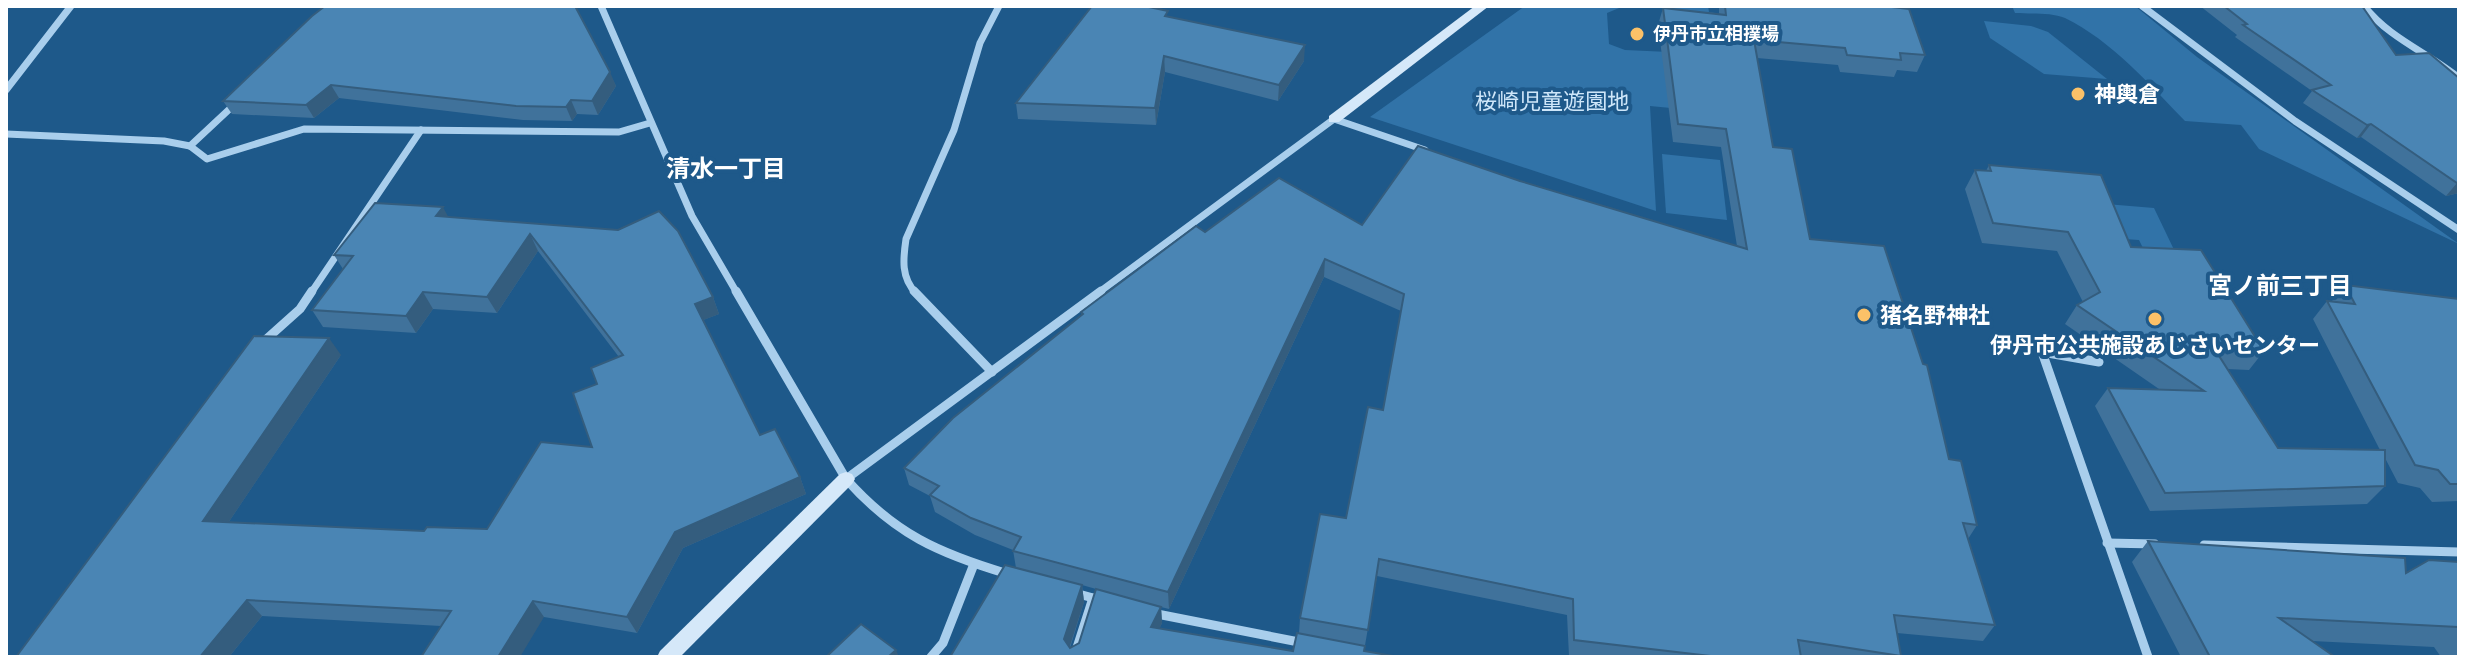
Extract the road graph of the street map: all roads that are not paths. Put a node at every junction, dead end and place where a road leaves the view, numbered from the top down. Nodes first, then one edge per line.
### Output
1 (71, 6) edge
2 (601, 6) edge
3 (999, 6) edge
4 (1483, 6) edge
5 (2142, 6) edge
6 (2364, 6) edge
7 (2459, 78) edge
8 (6, 90) edge
9 (246, 93) edge
10 (1334, 119) junction
11 (650, 123) junction
12 (421, 130) junction
13 (6, 134) edge
14 (190, 146) junction
15 (1432, 152) edge
16 (2459, 230) edge
17 (255, 350) edge
18 (2099, 362) dead end
19 (992, 372) junction
20 (846, 479) junction
21 (2107, 543) junction
22 (2170, 544) edge
23 (2186, 545) edge
24 (2459, 552) edge
25 (974, 564) junction
26 (1020, 577) edge
27 (1064, 590) edge
28 (1093, 598) junction
29 (1121, 605) edge
30 (1135, 608) edge
31 (1322, 647) edge
32 (667, 657) edge
33 (931, 657) edge
34 (1074, 657) edge
35 (2148, 657) edge

1 - 8 street
2 - 11 street
3 - 19 street
4 - 10 street
5 - 16 street
6 - 7 street
9 - 14 street
10 - 15 street
10 - 19 street
11 - 12 street
11 - 20 street
12 - 14 street
12 - 17 street
13 - 14 street
18 - 21 street
19 - 20 street
20 - 25 street
20 - 32 street
21 - 22 street
21 - 35 street
23 - 24 street
25 - 26 street
25 - 33 street
27 - 28 street
28 - 29 street
28 - 34 street
30 - 31 street

